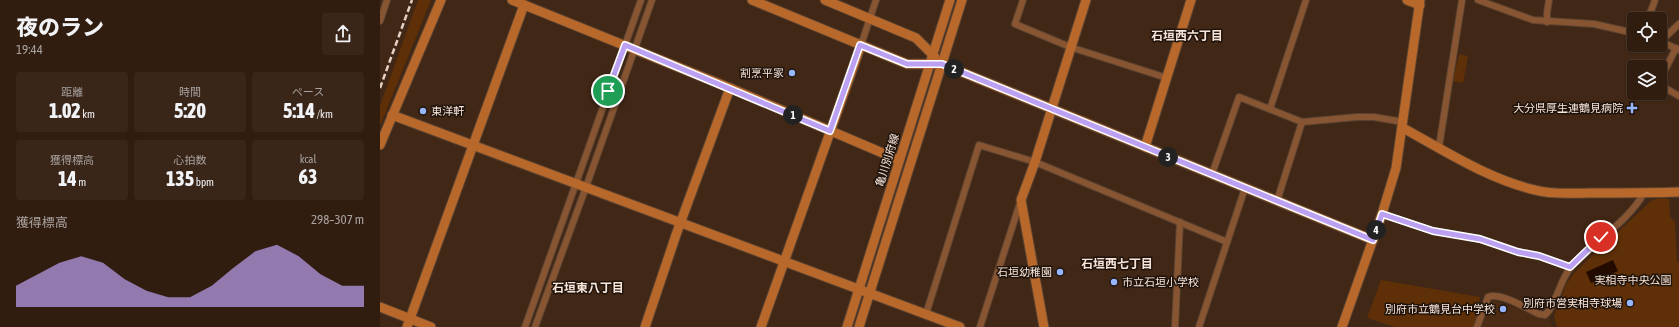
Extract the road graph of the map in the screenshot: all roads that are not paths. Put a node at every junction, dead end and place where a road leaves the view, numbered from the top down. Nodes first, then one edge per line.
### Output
1 (387, 0) edge
2 (441, 0) edge
3 (512, 0) edge
4 (641, 0) edge
5 (652, 0) edge
6 (752, 0) edge
7 (825, 0) edge
8 (876, 0) edge
9 (950, 0) edge
10 (962, 0) edge
11 (1023, 0) edge
12 (1086, 0) edge
13 (1192, 0) edge
14 (1306, 0) edge
15 (1407, 0) edge
16 (1462, 0) edge
17 (1478, 0) edge
18 (1550, 0) edge
19 (1655, 0) edge
20 (1420, 2) edge
21 (524, 5) junction
22 (1650, 12) edge
23 (870, 19) junction
24 (380, 21) edge
25 (1548, 22) junction
26 (1679, 24) edge
27 (1627, 31) edge
28 (1667, 35) edge
29 (1667, 44) edge
30 (625, 45) junction
31 (860, 45) junction
32 (1070, 46) junction
33 (635, 49) junction
34 (1678, 49) edge
35 (932, 55) junction
36 (929, 64) junction
37 (942, 64) junction
38 (1667, 68) edge
39 (1166, 78) junction
40 (730, 88) junction
41 (1667, 89) edge
42 (1679, 96) edge
43 (1051, 109) junction
44 (1270, 109) junction
45 (392, 115) junction
46 (1302, 122) junction
47 (1403, 125) junction
48 (830, 131) junction
49 (380, 145) edge
50 (473, 146) junction
51 (1145, 147) junction
52 (1439, 147) junction
53 (899, 160) junction
54 (1035, 162) junction
55 (1212, 174) junction
56 (576, 184) junction
57 (586, 187) junction
58 (1245, 188) junction
59 (1679, 192) edge
60 (1644, 193) junction
61 (1021, 200) junction
62 (1277, 201) junction
63 (1382, 214) junction
64 (1180, 222) junction
65 (681, 223) junction
66 (1373, 240) junction
67 (1227, 242) junction
68 (784, 261) junction
69 (1570, 267) junction
70 (859, 289) junction
71 (870, 293) junction
72 (380, 307) edge
73 (926, 314) junction
74 (409, 323) edge
75 (432, 327) edge
76 (525, 327) edge
77 (535, 327) edge
78 (645, 327) edge
79 (761, 327) edge
80 (847, 327) edge
81 (859, 327) edge
82 (960, 327) edge
83 (980, 327) edge
84 (1044, 327) edge
85 (1175, 327) edge
86 (1199, 327) edge
87 (1342, 327) edge
88 (1477, 327) edge

1 - 24 street
2 - 45 street
3 - 21 street
4 - 30 street
5 - 33 street
6 - 31 street
7 - 23 street
8 - 23 street
9 - 35 street, 亀川別府線
10 - 37 street
11 - 32 street
12 - 32 street
13 - 39 street
14 - 44 street
15 - 20 street
16 - 52 street
17 - 25 street
18 - 25 street
19 - 22 street
20 - 47 street
21 - 30 street
21 - 50 street
23 - 31 street
23 - 35 street
25 - 27 street
26 - 28 street
29 - 34 street
30 - 33 street
30 - 56 street
31 - 36 street
31 - 48 street
32 - 39 street
32 - 43 street
33 - 40 street
33 - 57 street
34 - 38 street
35 - 36 street, 亀川別府線
35 - 37 street
36 - 37 street
36 - 53 street, 亀川別府線
37 - 43 street
37 - 71 street
39 - 51 street
40 - 48 street
40 - 65 street
41 - 42 street
43 - 51 street
43 - 54 street
44 - 46 street
44 - 55 street
45 - 49 street
45 - 50 street
46 - 47 street
46 - 62 street
47 - 52 street
47 - 63 street
48 - 53 street
48 - 68 street
50 - 56 street
50 - 74 street
51 - 55 street
52 - 60 street
53 - 70 street, 亀川別府線
54 - 61 street
54 - 64 street
54 - 73 street
55 - 58 street
56 - 57 street
56 - 76 street
57 - 65 street
57 - 77 street
58 - 62 street
58 - 67 street
59 - 60 street
60 - 69 street
61 - 83 street
61 - 84 street
62 - 66 street
63 - 66 street
63 - 69 street
64 - 67 street
64 - 85 street
65 - 68 street
65 - 78 street
66 - 87 street
67 - 86 street
68 - 70 street
68 - 79 street
69 - 88 street
70 - 71 street
70 - 80 street, 亀川別府線
71 - 73 street
71 - 81 street
72 - 74 street
73 - 82 street
74 - 75 street

